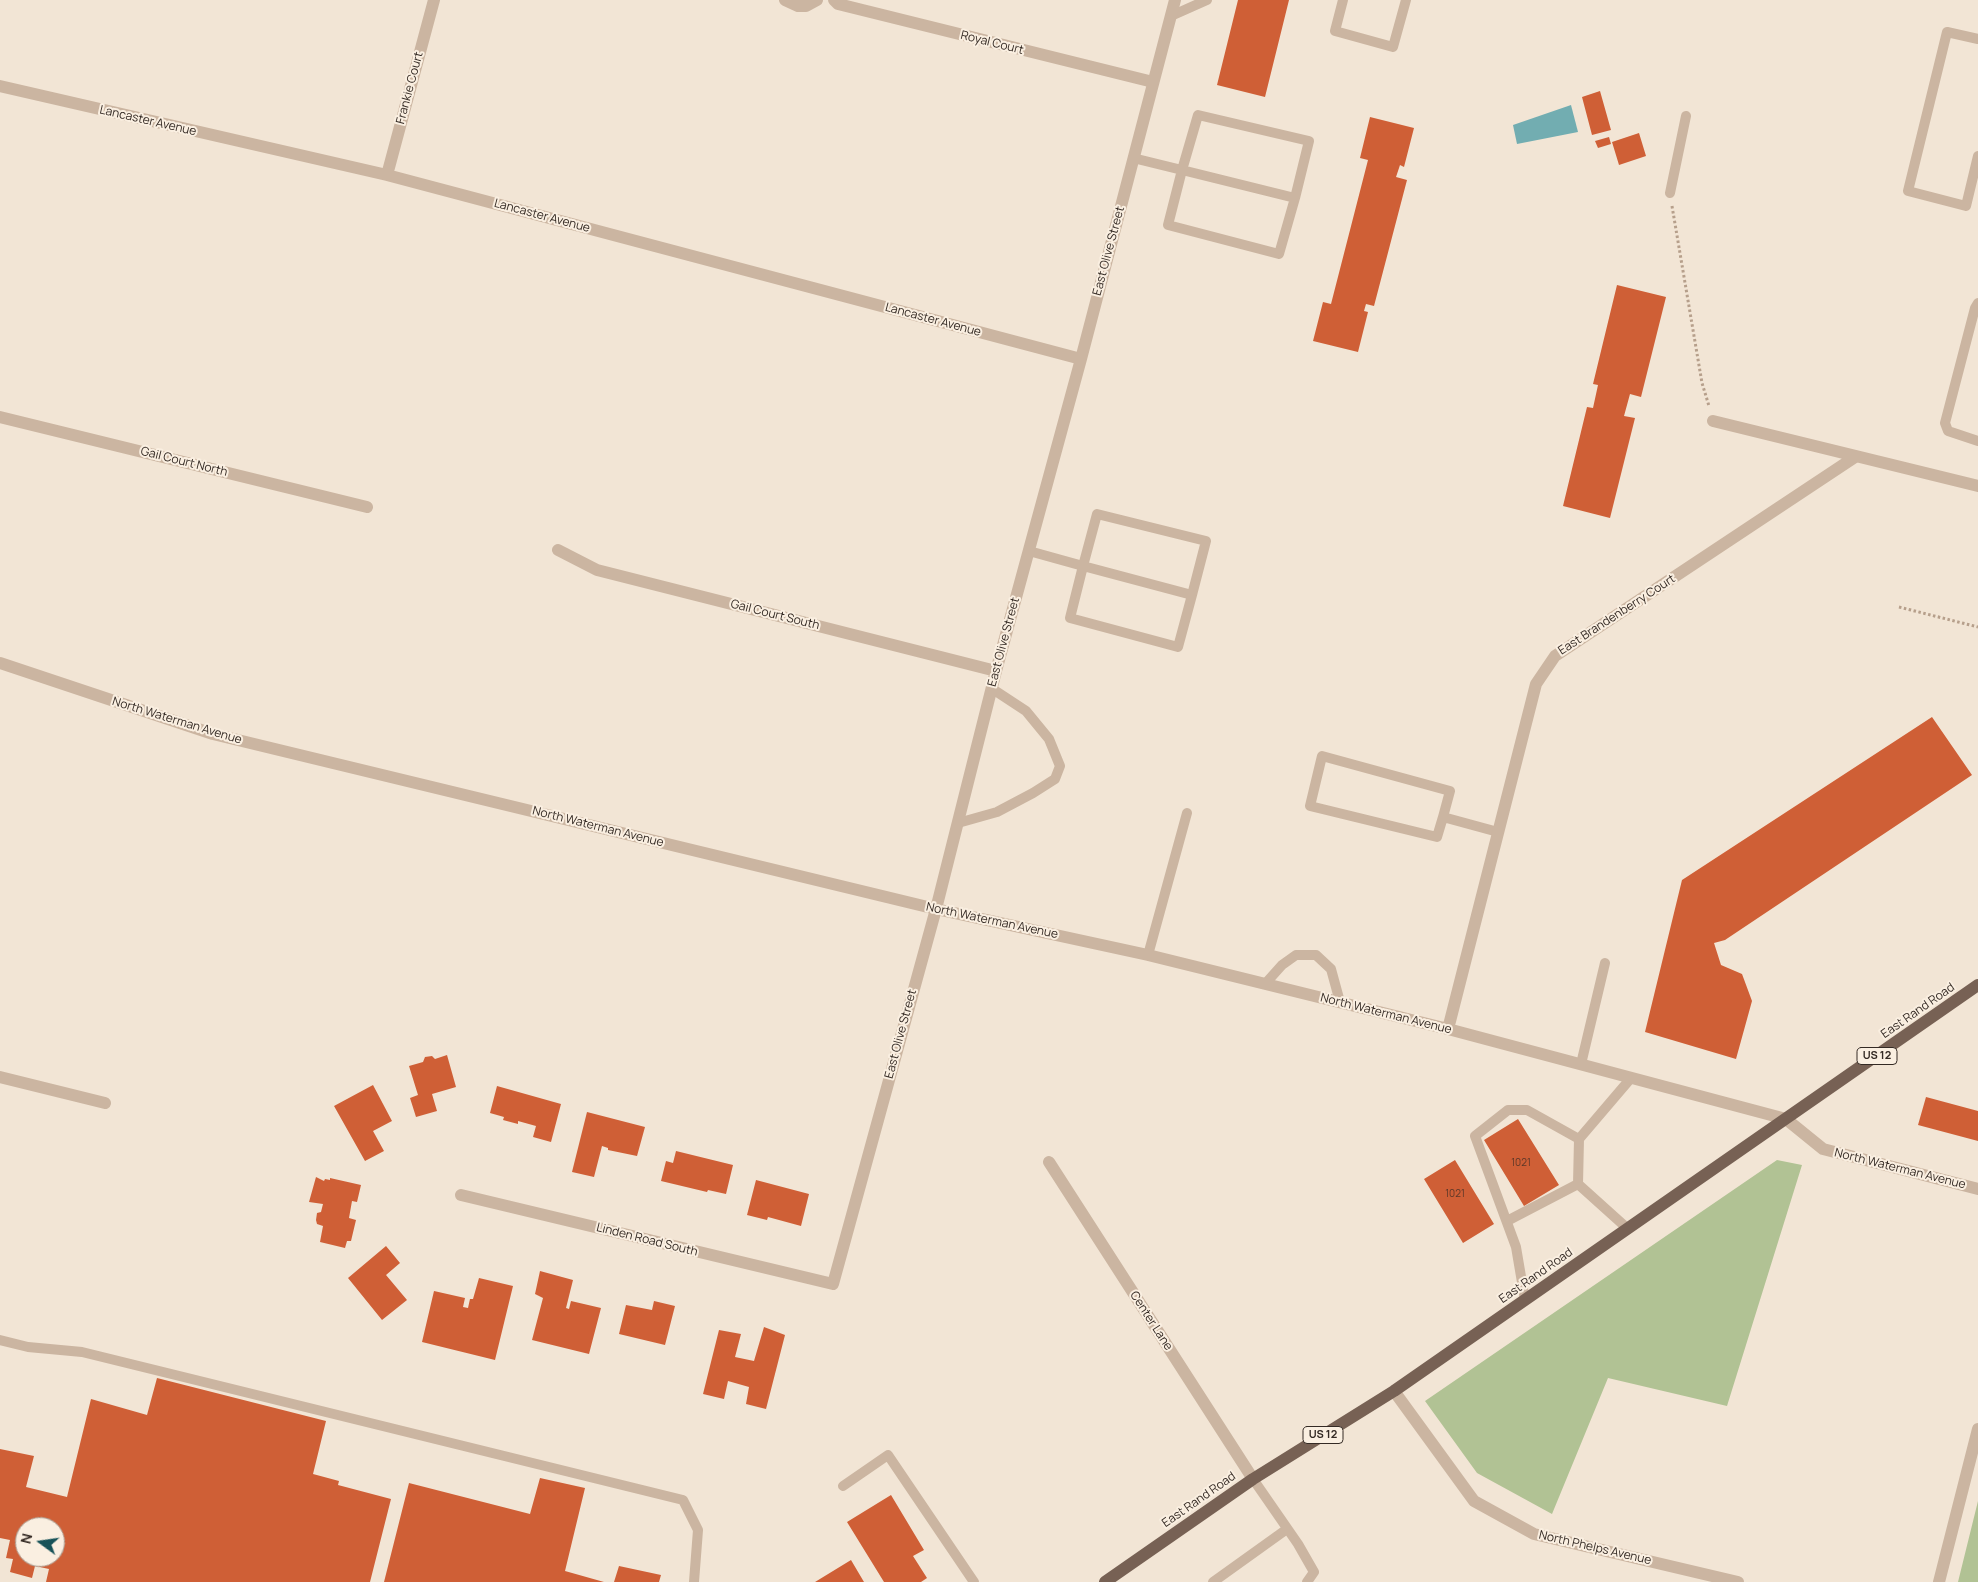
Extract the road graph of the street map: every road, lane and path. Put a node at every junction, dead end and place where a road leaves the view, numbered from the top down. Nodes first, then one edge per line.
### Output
1 (434, 0) edge
2 (785, 0) edge
3 (818, 0) edge
4 (834, 0) edge
5 (1175, 0) edge
6 (1207, 0) edge
7 (1343, 0) edge
8 (1406, 0) edge
9 (1171, 16) junction
10 (1977, 37) edge
11 (1153, 82) junction
12 (0, 86) edge
13 (1686, 116) dead end
14 (1978, 156) edge
15 (1133, 158) junction
16 (1182, 170) junction
17 (387, 175) junction
18 (1670, 193) joint
19 (1295, 198) junction
20 (1978, 303) edge
21 (1081, 359) junction
22 (0, 417) edge
23 (1713, 421) joint
24 (1978, 441) edge
25 (1855, 457) junction
26 (1978, 486) edge
27 (368, 507) dead end
28 (558, 550) dead end
29 (1028, 551) junction
30 (1083, 566) junction
31 (1192, 595) junction
32 (1899, 607) dead end
33 (1978, 626) edge
34 (0, 663) edge
35 (996, 671) junction
36 (992, 688) junction
37 (1187, 813) dead end
38 (1443, 816) junction
39 (958, 823) junction
40 (1498, 832) junction
41 (936, 909) junction
42 (1148, 955) junction
43 (1605, 963) dead end
44 (1264, 984) junction
45 (1978, 985) edge
46 (1340, 1002) junction
47 (1448, 1029) junction
48 (1580, 1064) junction
49 (0, 1077) edge
50 (1631, 1078) junction
51 (105, 1103) dead end
52 (1786, 1119) junction
53 (1579, 1139) junction
54 (1050, 1162) dead end
55 (1578, 1184) junction
56 (1978, 1189) edge
57 (461, 1195) dead end
58 (1507, 1222) junction
59 (1628, 1229) junction
60 (833, 1284) joint
61 (1525, 1300) junction
62 (0, 1340) edge
63 (1394, 1390) junction
64 (1978, 1429) edge
65 (1253, 1479) junction
66 (843, 1486) dead end
67 (1287, 1529) junction
68 (694, 1582) edge
69 (974, 1582) edge
70 (1105, 1582) edge
71 (1213, 1582) edge
72 (1307, 1582) edge
73 (1738, 1582) edge
74 (1939, 1582) edge

1 - 17 street, Frankie Court
2 - 3 street
4 - 11 street, Royal Court
5 - 9 street, East Olive Street
6 - 9 lane
7 - 8 lane
9 - 11 street, East Olive Street
10 - 14 lane
11 - 15 street, East Olive Street
12 - 17 street, Lancaster Avenue
13 - 18 lane
15 - 16 lane
15 - 21 street, East Olive Street
16 - 19 lane
16 - 19 lane
16 - 19 lane
17 - 21 street, Lancaster Avenue
18 - 23 path
20 - 24 lane
21 - 29 street, East Olive Street
22 - 27 street, Gail Court North
23 - 25 street
25 - 26 street
25 - 40 street, East Brandenberry Court
28 - 35 street, Gail Court South
29 - 30 lane
29 - 35 street, East Olive Street
30 - 31 lane
30 - 31 lane
30 - 31 lane
32 - 33 path
34 - 41 street, North Waterman Avenue
35 - 36 street, East Olive Street
36 - 39 street, East Olive Street
36 - 39 lane
37 - 42 lane
38 - 38 lane
38 - 40 lane
39 - 41 street, East Olive Street
40 - 47 street, East Brandenberry Court
41 - 42 street, North Waterman Avenue
41 - 60 street, East Olive Street
42 - 44 street, North Waterman Avenue
43 - 48 lane
44 - 46 street, North Waterman Avenue
44 - 46 lane
45 - 52 main road, East Rand Road / US 12
46 - 47 street, North Waterman Avenue
47 - 48 street, North Waterman Avenue
48 - 50 street, North Waterman Avenue
49 - 51 street
50 - 52 street, North Waterman Avenue
50 - 53 lane
52 - 56 street, North Waterman Avenue
52 - 59 main road, East Rand Road / US 12
53 - 55 lane
53 - 58 lane
54 - 65 street, Center Lane
55 - 58 lane
55 - 59 lane
57 - 60 street, Linden Road South
58 - 61 lane
59 - 61 main road, East Rand Road / US 12
61 - 63 main road, East Rand Road / US 12
62 - 68 lane
63 - 65 main road, East Rand Road / US 12
63 - 73 street, North Phelps Avenue
64 - 74 street
65 - 67 lane
65 - 70 main road, East Rand Road / US 12
66 - 69 lane
67 - 71 lane
67 - 72 lane

